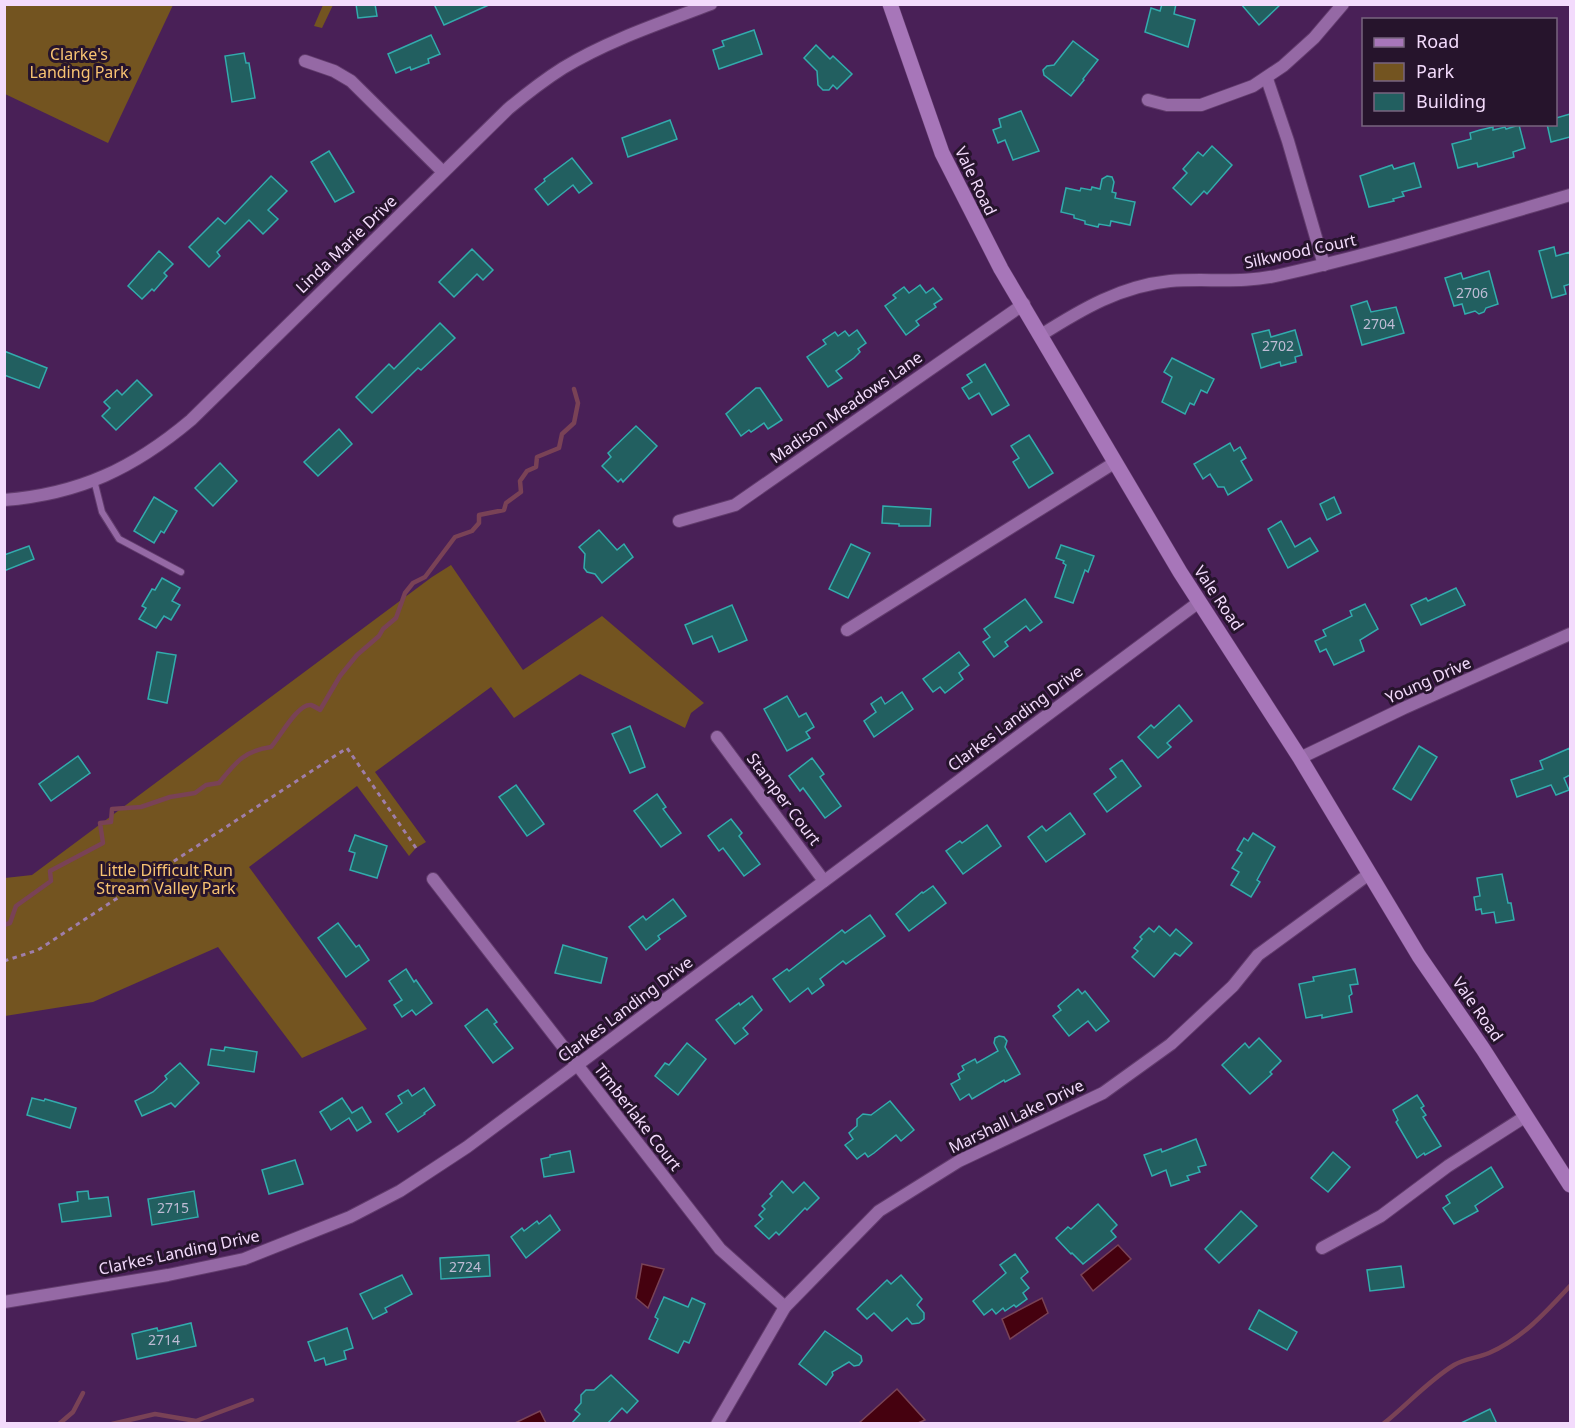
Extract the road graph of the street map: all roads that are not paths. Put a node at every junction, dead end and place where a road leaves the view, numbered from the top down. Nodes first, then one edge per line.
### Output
1 (711, 4) edge
2 (890, 4) edge
3 (1343, 4) edge
4 (305, 61) dead end
5 (1267, 79) junction
6 (1148, 100) dead end
7 (443, 172) junction
8 (1570, 195) edge
9 (1324, 265) junction
10 (1024, 304) junction
11 (1041, 335) junction
12 (1114, 463) junction
13 (94, 480) junction
14 (4, 500) edge
15 (679, 521) dead end
16 (181, 572) dead end
17 (1199, 602) junction
18 (847, 630) dead end
19 (1570, 634) edge
20 (717, 737) dead end
21 (1300, 758) junction
22 (1369, 874) junction
23 (433, 879) dead end
24 (824, 881) junction
25 (577, 1065) junction
26 (1526, 1116) junction
27 (1570, 1185) edge
28 (1322, 1248) dead end
29 (4, 1302) edge
30 (785, 1307) junction
31 (717, 1424) edge

1 - 7 street, Linda Marie Drive
2 - 10 main road, Vale Road
3 - 5 street
4 - 7 street
5 - 6 street
5 - 9 street
7 - 13 street, Linda Marie Drive
8 - 9 street, Silkwood Court
9 - 11 street, Silkwood Court
10 - 11 main road, Vale Road
10 - 15 street, Madison Meadows Lane
11 - 12 main road, Vale Road
12 - 17 main road, Vale Road
12 - 18 street
13 - 14 street, Linda Marie Drive
13 - 16 lane
17 - 21 main road, Vale Road
17 - 24 street, Clarkes Landing Drive
19 - 21 street, Young Drive
20 - 24 street, Stamper Court
21 - 22 main road, Vale Road
22 - 26 main road, Vale Road
22 - 30 street, Marshall Lake Drive
23 - 25 street, Timberlake Court
24 - 25 street, Clarkes Landing Drive
25 - 29 street, Clarkes Landing Drive
25 - 30 street, Timberlake Court
26 - 27 main road, Vale Road
26 - 28 street
30 - 31 street, Marshall Lake Drive

